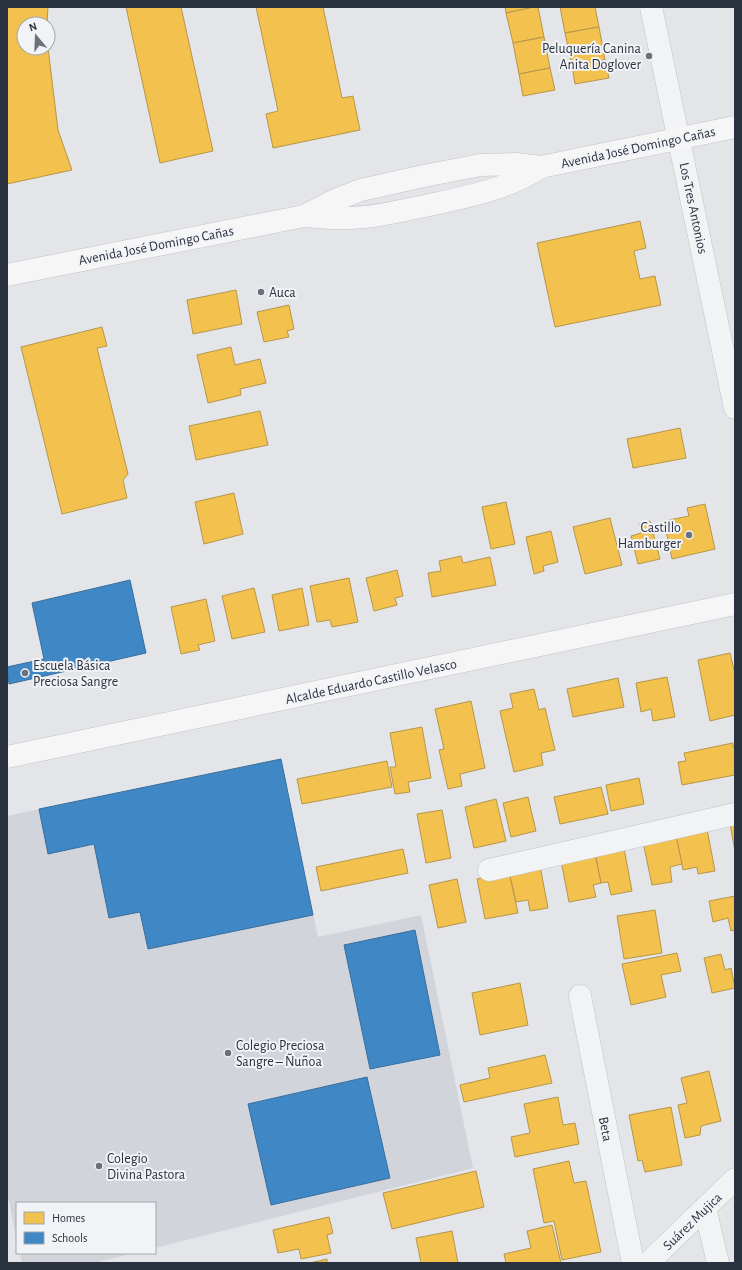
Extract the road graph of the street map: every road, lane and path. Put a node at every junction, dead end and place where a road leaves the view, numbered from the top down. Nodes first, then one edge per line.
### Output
1 (651, 7) edge
2 (735, 127) edge
3 (679, 139) junction
4 (541, 168) junction
5 (304, 216) junction
6 (7, 275) edge
7 (735, 408) edge
8 (735, 604) edge
9 (7, 757) edge
10 (735, 814) edge
11 (489, 870) dead end
12 (580, 996) dead end
13 (735, 1179) edge
14 (705, 1208) junction
15 (633, 1263) edge
16 (648, 1263) edge
17 (718, 1263) edge

1 - 3 street, Los Tres Antonios
2 - 3 street, Avenida José Domingo Cañas
3 - 4 street, Avenida José Domingo Cañas
3 - 7 street, Los Tres Antonios
4 - 5 street, Avenida José Domingo Cañas
4 - 5 street, Avenida José Domingo Cañas
5 - 6 street, Avenida José Domingo Cañas
8 - 9 street, Alcalde Eduardo Castillo Velasco
10 - 11 street
12 - 15 street, Beta
13 - 14 street, Suárez Mujica
14 - 16 street, Suárez Mujica
14 - 17 street

